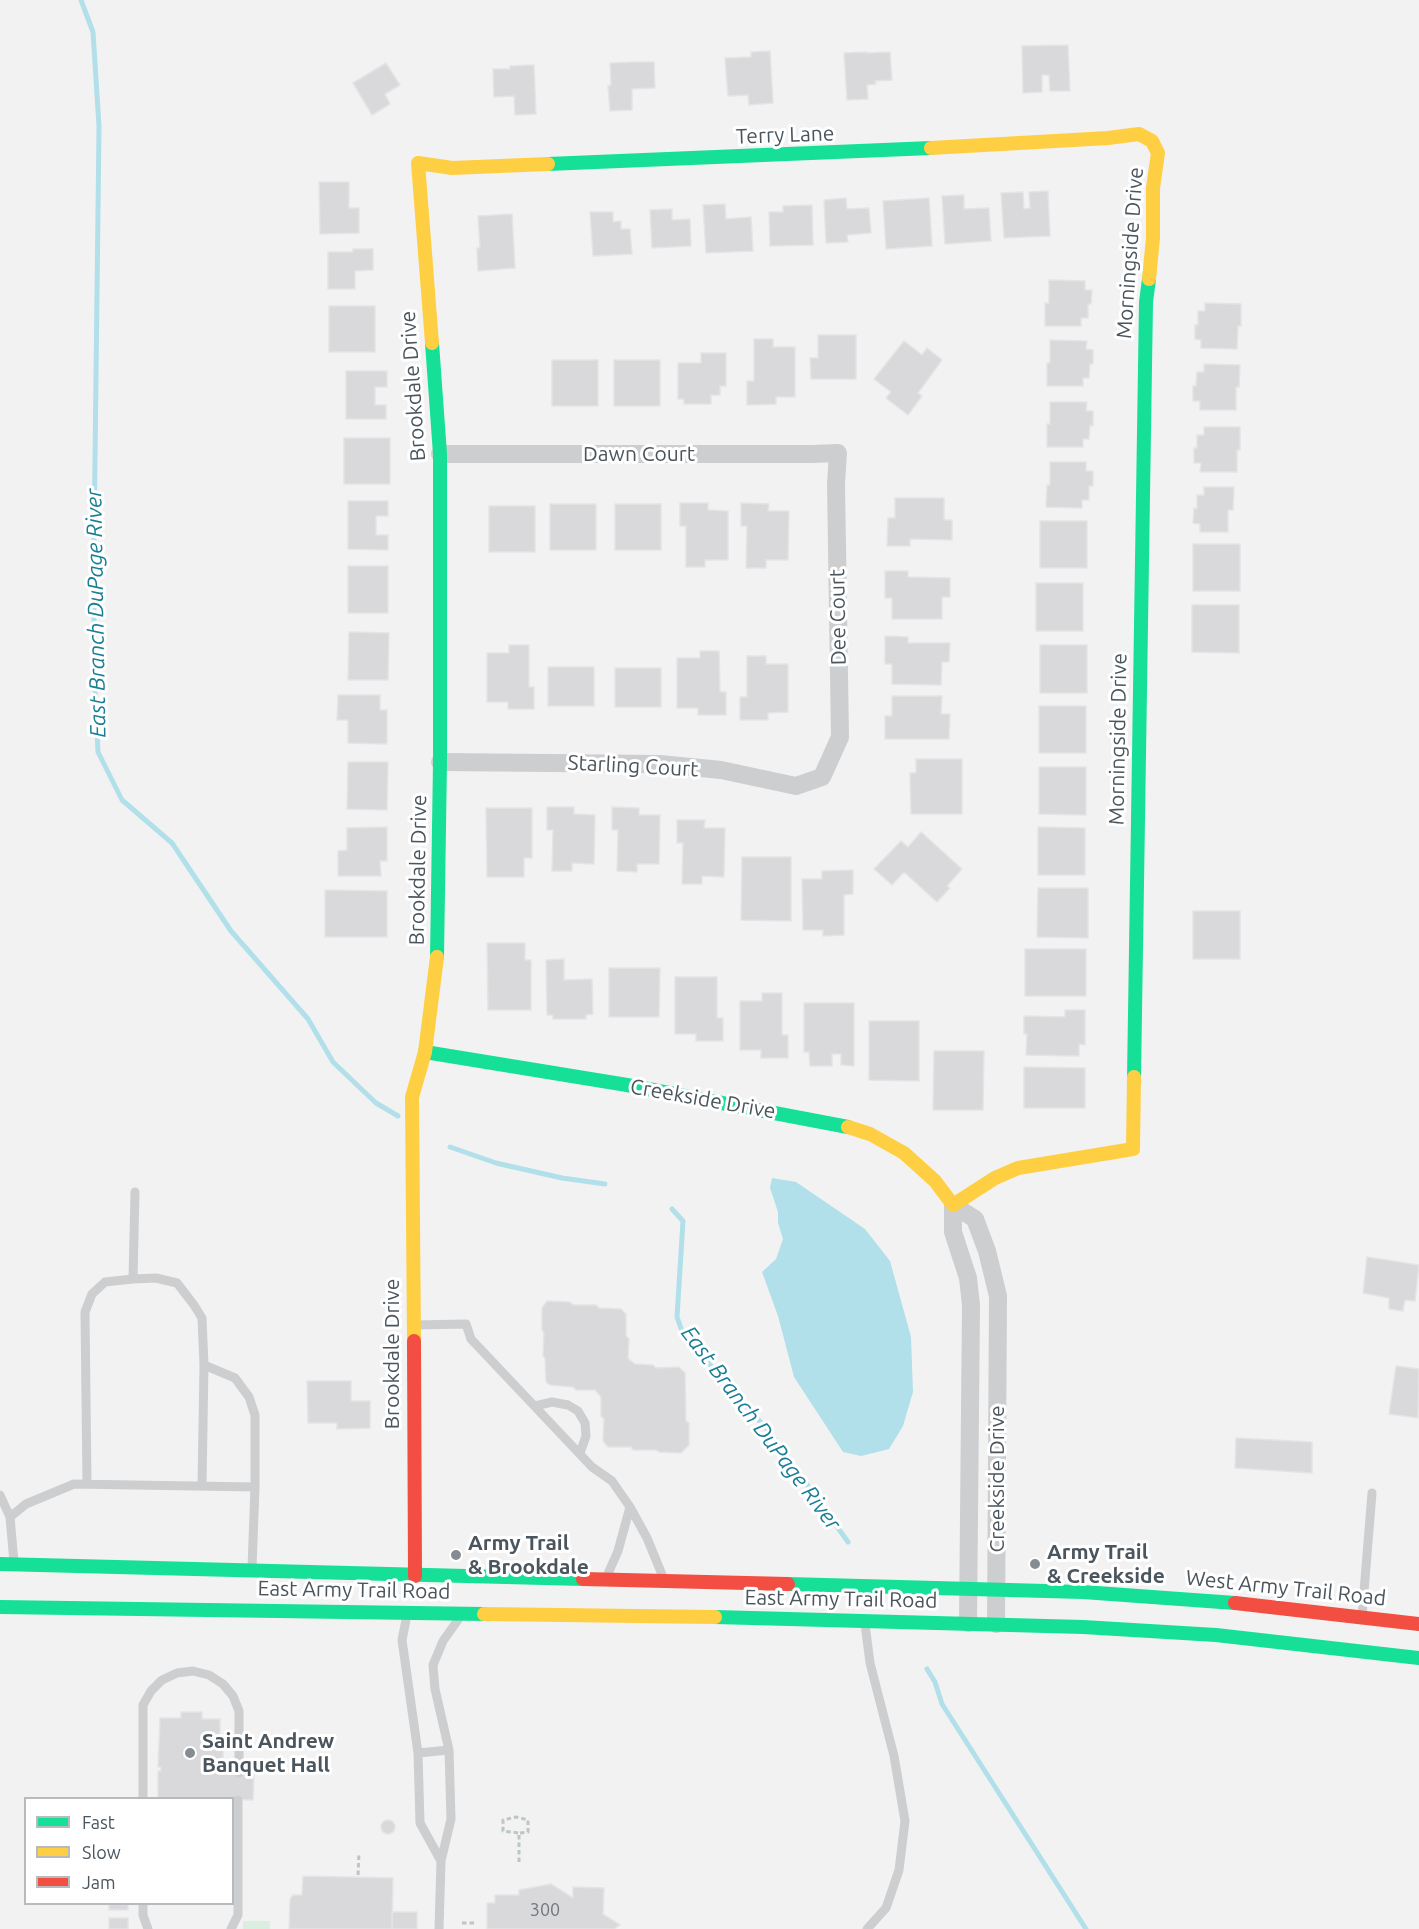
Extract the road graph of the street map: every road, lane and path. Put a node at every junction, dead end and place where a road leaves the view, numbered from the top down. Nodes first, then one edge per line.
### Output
1 (1152, 141) joint
2 (418, 163) joint
3 (837, 453) joint
4 (440, 454) junction
5 (440, 762) junction
6 (822, 777) joint
7 (425, 1052) junction
8 (135, 1192) dead end
9 (952, 1205) junction
10 (133, 1279) junction
11 (413, 1325) junction
12 (204, 1365) junction
13 (970, 1388) junction
14 (998, 1389) junction
15 (535, 1406) junction
16 (580, 1453) junction
17 (87, 1484) junction
18 (202, 1486) junction
19 (255, 1487) junction
20 (1372, 1493) dead end
21 (0, 1495) edge
22 (630, 1507) junction
23 (10, 1517) junction
24 (0, 1564) edge
25 (15, 1564) junction
26 (252, 1570) junction
27 (415, 1576) junction
28 (441, 1576) junction
29 (604, 1581) junction
30 (666, 1582) junction
31 (426, 1589) dead end
32 (968, 1589) junction
33 (996, 1590) junction
34 (0, 1606) edge
35 (411, 1608) junction
36 (463, 1613) junction
37 (1362, 1616) junction
38 (865, 1621) junction
39 (968, 1623) junction
40 (996, 1624) junction
41 (1419, 1624) edge
42 (1419, 1658) edge
43 (449, 1750) junction
44 (418, 1754) junction
45 (239, 1773) dead end
46 (143, 1797) edge
47 (238, 1800) dead end
48 (519, 1833) junction
49 (359, 1853) dead end
50 (441, 1861) junction
51 (519, 1862) dead end
52 (358, 1875) dead end
53 (142, 1905) edge
54 (462, 1923) dead end
55 (474, 1923) dead end
56 (148, 1929) edge
57 (231, 1929) edge
58 (439, 1929) edge
59 (867, 1929) edge

1 - 2 street, Terry Lane
1 - 9 street, Morningside Drive
2 - 4 street, Brookdale Drive
3 - 4 street, Dawn Court
3 - 6 street, Dee Court
4 - 5 street, Brookdale Drive
5 - 6 street, Starling Court
5 - 7 street, Brookdale Drive
7 - 9 street, Creekside Drive
7 - 11 street, Brookdale Drive
8 - 10 lane
9 - 13 street, Creekside Drive
9 - 14 street, Creekside Drive
10 - 12 lane
10 - 17 lane
11 - 15 lane
11 - 27 street, Brookdale Drive
12 - 18 lane
12 - 19 lane
13 - 14 street
13 - 32 street, Creekside Drive
14 - 33 street, Creekside Drive
15 - 16 lane
15 - 16 lane
16 - 22 lane
17 - 18 lane
17 - 23 lane
18 - 19 lane
19 - 26 lane
20 - 37 lane
21 - 23 lane
22 - 29 lane
22 - 30 lane
23 - 25 lane
24 - 25 street, East Army Trail Road
25 - 26 street, East Army Trail Road
26 - 27 street, East Army Trail Road
27 - 28 street, East Army Trail Road
28 - 29 street, East Army Trail Road
28 - 31 street
29 - 30 street, East Army Trail Road
30 - 32 street, East Army Trail Road
32 - 33 street, West Army Trail Road
32 - 39 street, Creekside Drive
33 - 37 street, West Army Trail Road
33 - 40 street, Creekside Drive
34 - 35 street, East Army Trail Road
35 - 36 street, East Army Trail Road
35 - 44 lane
36 - 38 street, East Army Trail Road
36 - 43 lane
37 - 41 street, West Army Trail Road
38 - 39 street, East Army Trail Road
38 - 59 lane
39 - 40 street, East Army Trail Road
40 - 42 street
43 - 44 lane
43 - 50 lane
44 - 50 lane
45 - 46 lane
47 - 57 lane
48 - 48 path
48 - 51 path
49 - 52 path
50 - 58 lane
53 - 56 lane
54 - 55 path

